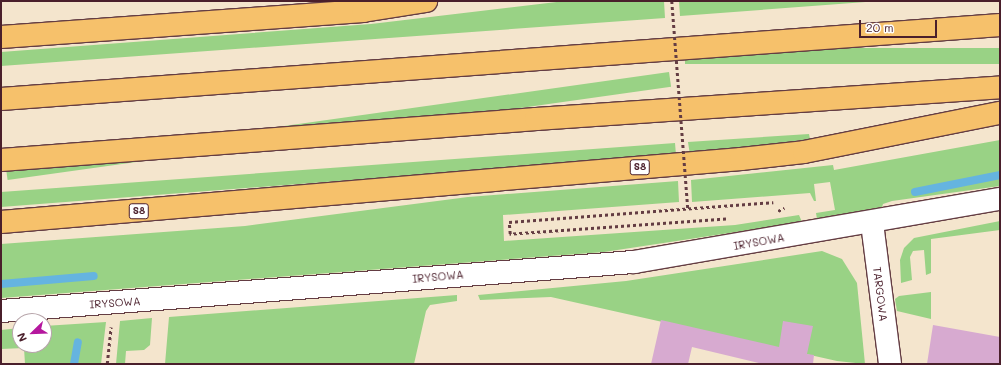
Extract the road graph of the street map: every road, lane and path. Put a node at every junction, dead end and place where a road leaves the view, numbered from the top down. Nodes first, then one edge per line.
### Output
1 (426, 1) edge
2 (672, 1) edge
3 (1000, 25) edge
4 (1, 37) edge
5 (1000, 87) edge
6 (1, 99) edge
7 (1000, 113) edge
8 (1, 160) edge
9 (1000, 199) edge
10 (773, 202) dead end
11 (688, 209) junction
12 (706, 221) dead end
13 (1, 222) edge
14 (872, 223) junction
15 (113, 303) junction
16 (1, 311) edge
17 (107, 364) edge
18 (890, 364) edge

1 - 4 highway
2 - 11 path, bridge
3 - 6 highway
5 - 8 highway
7 - 13 highway, S8
9 - 14 street, IRYSOWA
10 - 11 path
11 - 12 path
14 - 15 street, IRYSOWA
14 - 18 street, TARGOWA
15 - 16 street, IRYSOWA
15 - 17 path

